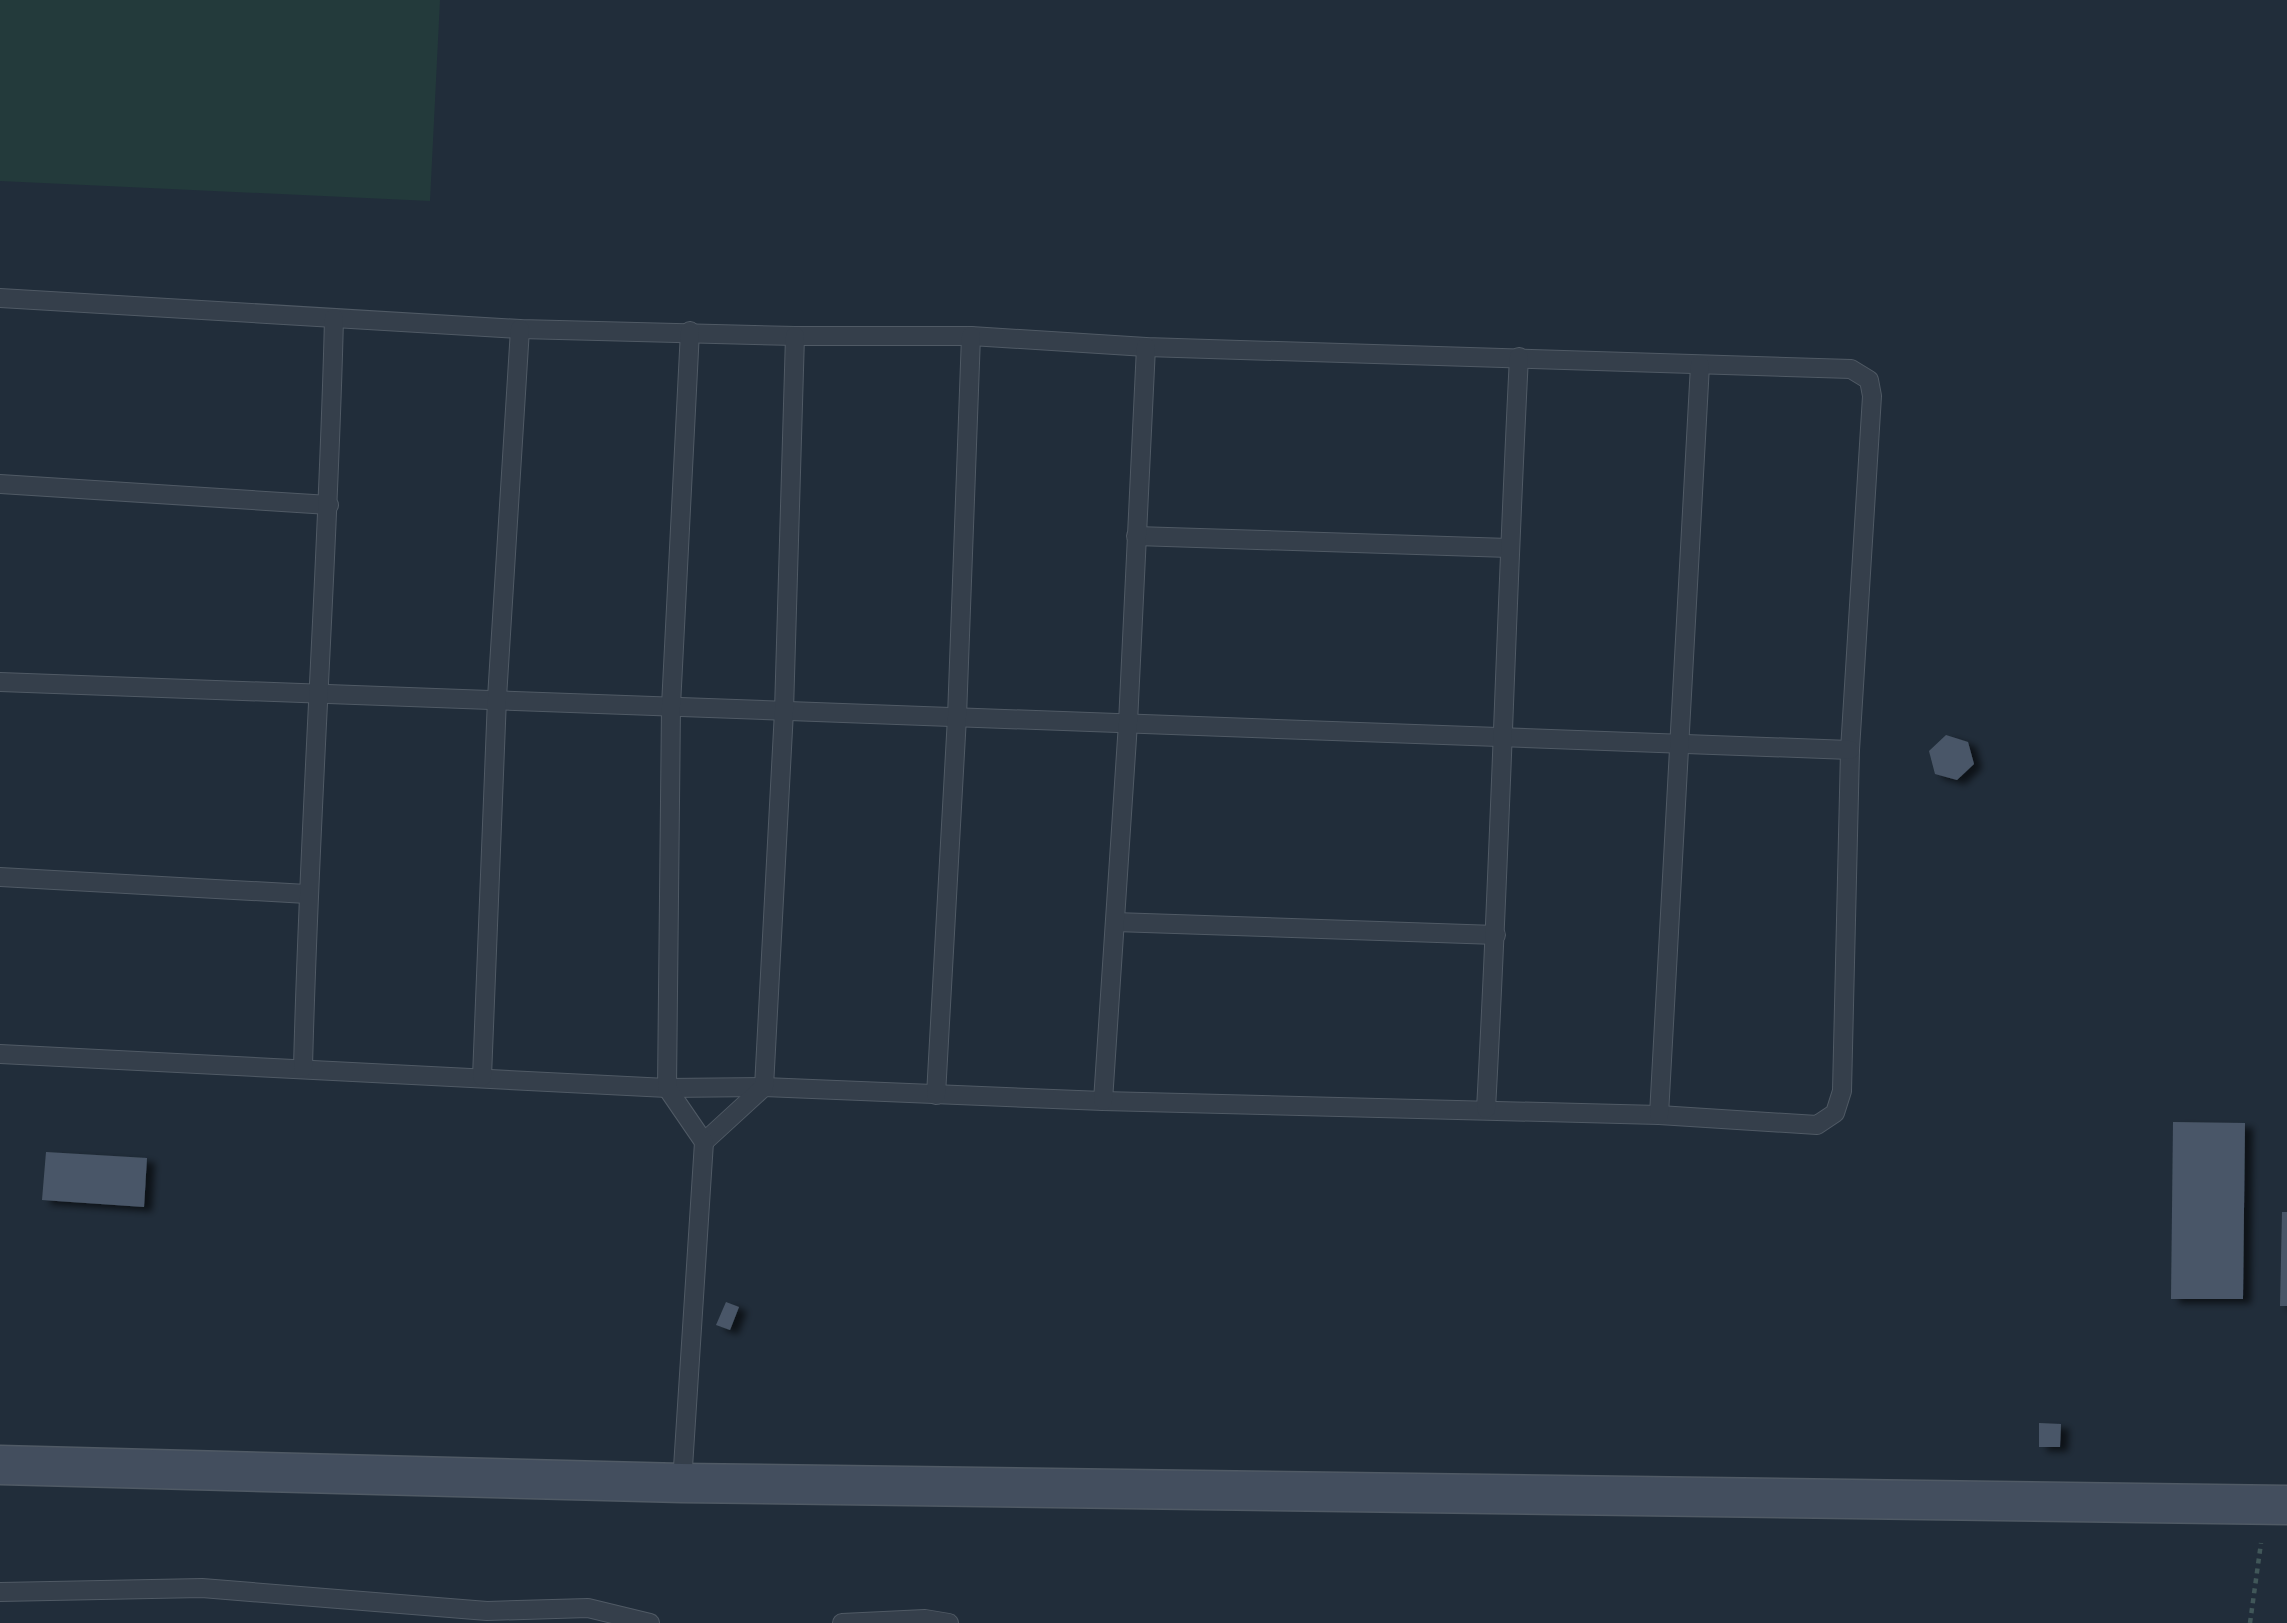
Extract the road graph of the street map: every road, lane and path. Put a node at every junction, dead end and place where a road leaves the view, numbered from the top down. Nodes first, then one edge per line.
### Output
1 (0, 298) edge
2 (334, 318) junction
3 (520, 329) junction
4 (690, 331) junction
5 (971, 335) junction
6 (795, 336) junction
7 (1146, 347) junction
8 (1519, 357) junction
9 (1700, 365) junction
10 (0, 484) edge
11 (330, 505) junction
12 (1136, 536) junction
13 (1509, 548) junction
14 (0, 682) edge
15 (319, 696) junction
16 (497, 698) junction
17 (671, 706) junction
18 (784, 711) junction
19 (957, 717) junction
20 (1128, 723) junction
21 (1503, 738) junction
22 (1680, 744) junction
23 (1850, 750) junction
24 (0, 877) edge
25 (307, 894) junction
26 (1115, 922) junction
27 (1496, 934) junction
28 (0, 1055) edge
29 (303, 1068) junction
30 (482, 1077) junction
31 (764, 1087) junction
32 (667, 1088) junction
33 (936, 1095) junction
34 (1103, 1101) junction
35 (1486, 1109) junction
36 (1659, 1115) junction
37 (704, 1142) junction
38 (0, 1465) edge
39 (682, 1482) junction
40 (2277, 1504) edge
41 (0, 1592) edge
42 (650, 1623) edge
43 (842, 1623) edge
44 (949, 1623) edge
45 (2250, 1623) edge

1 - 2 lane
2 - 3 lane
2 - 11 lane
3 - 4 lane
3 - 16 lane
4 - 6 lane
4 - 17 lane
5 - 6 lane
5 - 7 lane
5 - 19 lane
6 - 18 lane
7 - 8 lane
7 - 12 lane
8 - 9 lane
8 - 13 lane
9 - 22 lane
9 - 23 lane
10 - 11 lane
11 - 15 lane
12 - 13 lane
12 - 20 lane
13 - 21 lane
14 - 15 lane
15 - 16 lane
15 - 25 lane
16 - 17 lane
16 - 30 lane
17 - 18 lane
17 - 32 lane
18 - 19 lane
18 - 31 lane
19 - 20 lane
19 - 33 lane
20 - 21 lane
20 - 26 lane
21 - 22 lane
21 - 27 lane
22 - 23 lane
22 - 36 lane
23 - 36 lane
24 - 25 lane
25 - 29 lane
26 - 27 lane
26 - 34 lane
27 - 35 lane
28 - 29 lane
29 - 30 lane
30 - 32 lane
31 - 32 lane
31 - 33 lane
31 - 37 lane
32 - 37 lane
33 - 34 lane
34 - 35 lane
35 - 36 lane
37 - 39 lane
38 - 39 main road
39 - 40 main road
40 - 45 path
41 - 42 lane
43 - 44 lane

